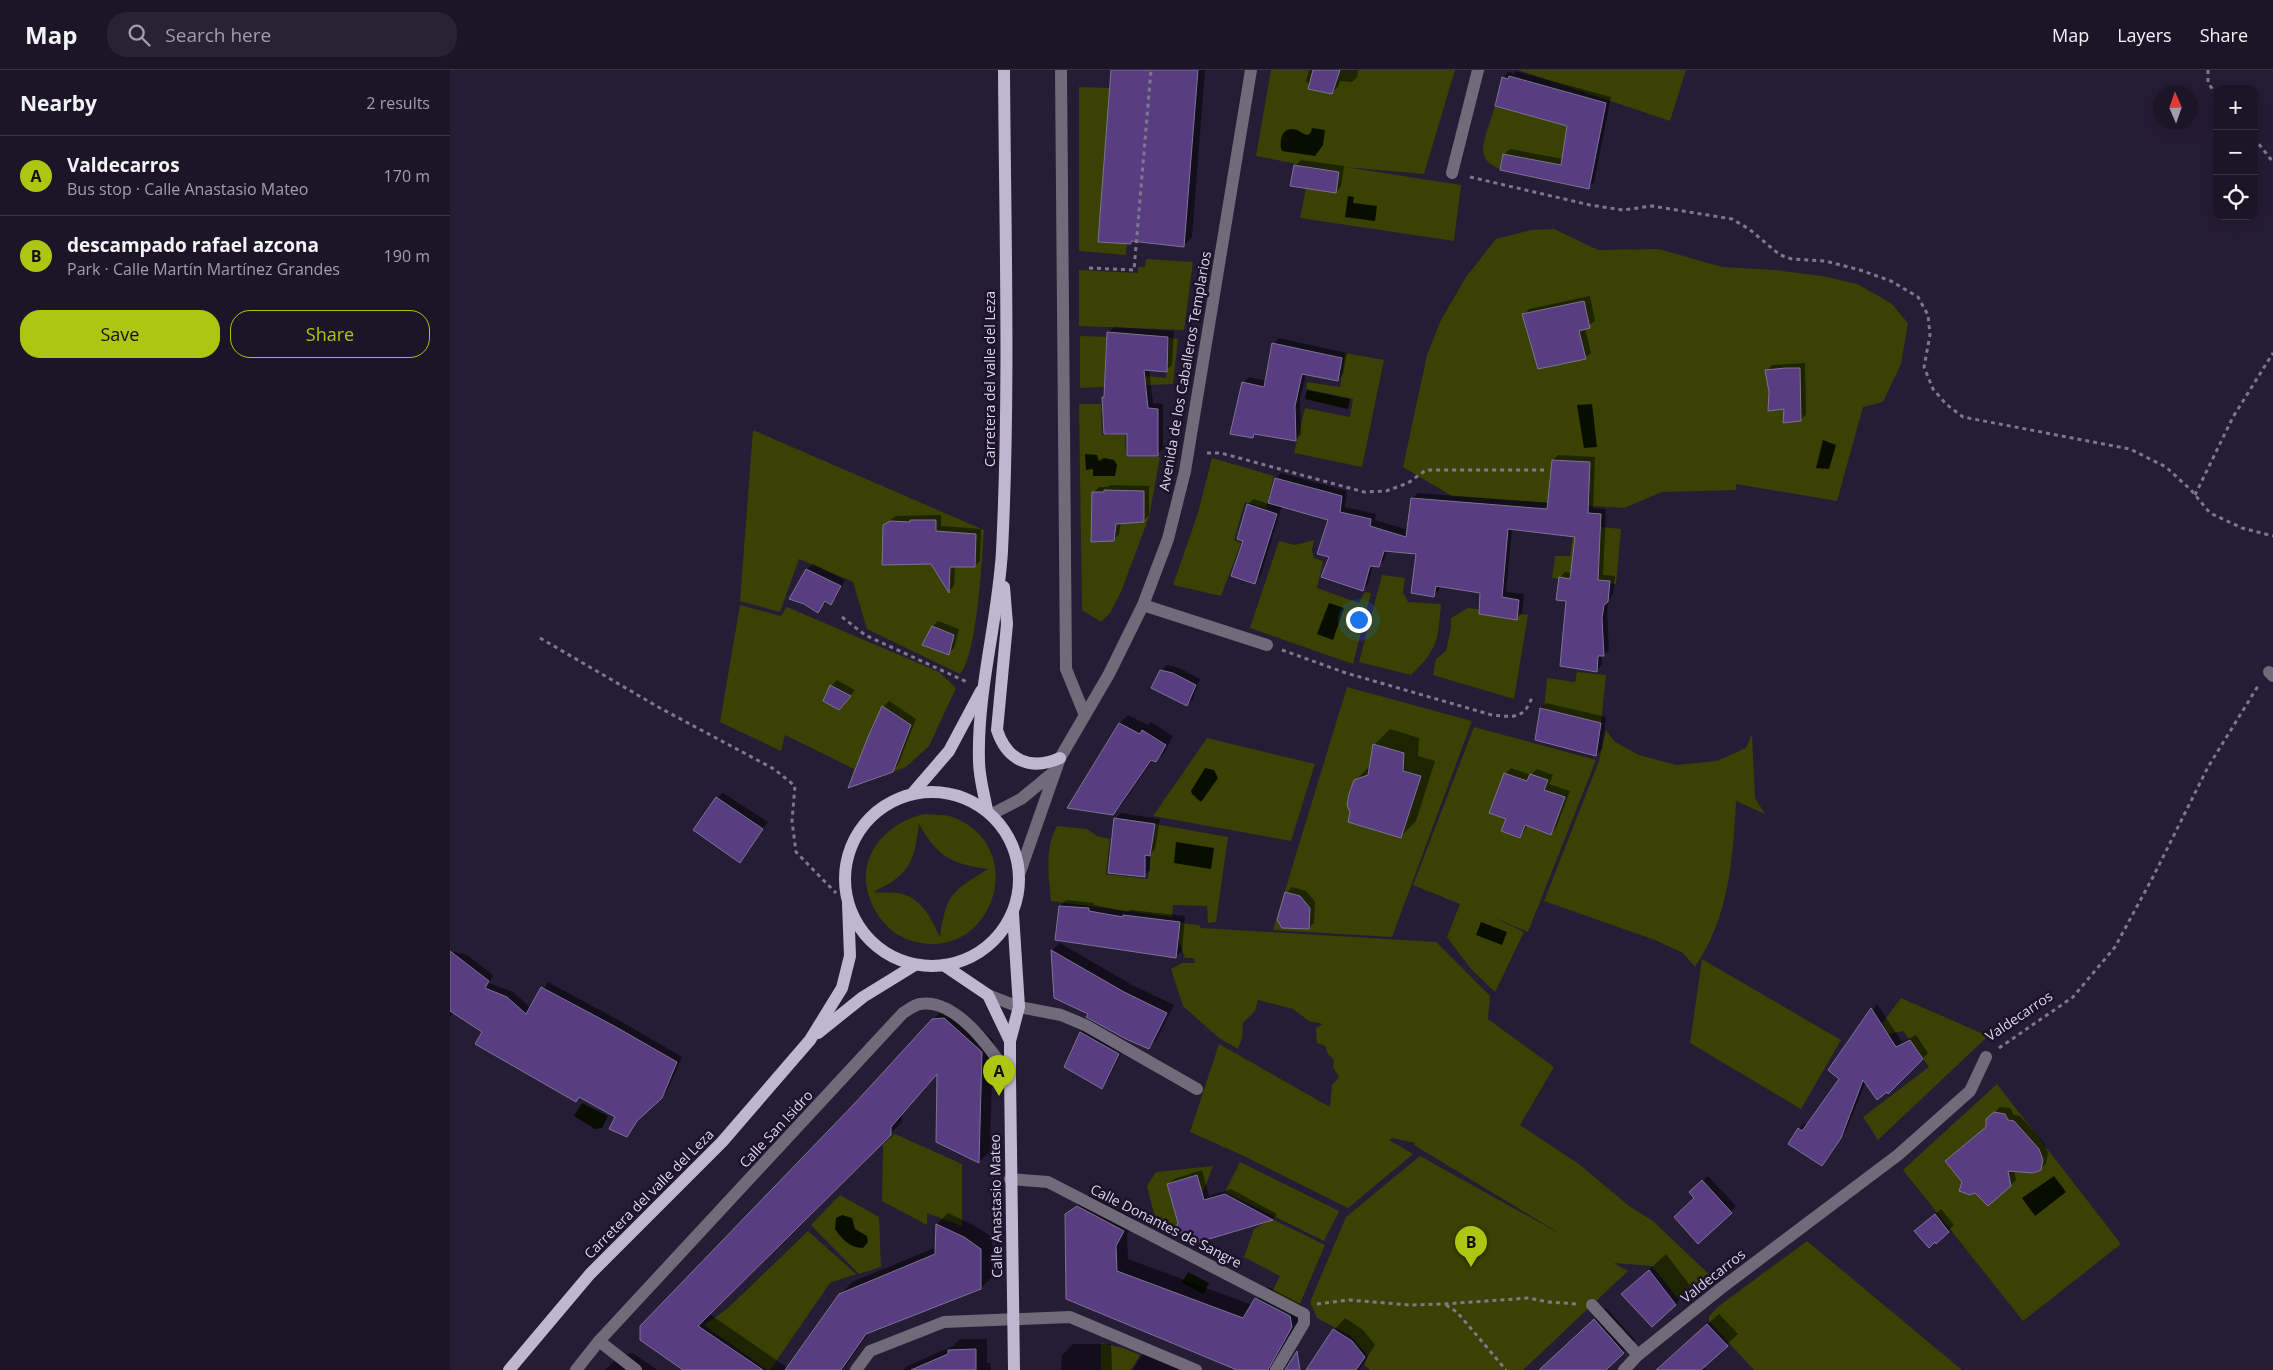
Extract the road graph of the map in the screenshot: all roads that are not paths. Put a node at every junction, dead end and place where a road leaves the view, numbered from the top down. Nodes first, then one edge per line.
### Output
1 (1004, 70) edge
2 (1061, 70) edge
3 (1251, 70) edge
4 (1478, 70) edge
5 (1452, 173) road end
6 (1002, 552) junction
7 (1143, 605) junction
8 (1267, 645) road end
9 (984, 681) junction
10 (1084, 713) junction
11 (1060, 758) junction
12 (1055, 771) junction
13 (912, 794) junction
14 (990, 812) junction
15 (1020, 872) junction
16 (848, 907) junction
17 (1013, 914) junction
18 (915, 965) junction
19 (945, 966) junction
20 (988, 995) junction
21 (1019, 1007) junction
22 (810, 1040) junction
23 (1010, 1040) junction
24 (1986, 1057) road end
25 (1010, 1077) junction
26 (1197, 1089) dead end
27 (1010, 1179) junction
28 (1592, 1305) road end
29 (1013, 1320) junction
30 (599, 1341) junction
31 (1638, 1355) junction
32 (509, 1370) edge
33 (576, 1370) edge
34 (636, 1370) edge
35 (856, 1370) edge
36 (1014, 1370) edge
37 (1196, 1370) edge
38 (1276, 1370) edge
39 (1624, 1370) edge

1 - 6 main road, Carretera del valle del Leza
2 - 10 street
3 - 7 street, Avenida de los Caballeros Templarios
4 - 5 street
6 - 9 main road, Carretera del valle del Leza
6 - 11 main road
7 - 8 street
7 - 10 street, Avenida de los Caballeros Templarios
9 - 13 main road
9 - 14 main road
10 - 11 street, Avenida de los Caballeros Templarios
11 - 12 street, Avenida de los Caballeros Templarios
12 - 14 street, Avenida de los Caballeros Templarios
12 - 15 street, Avenida de los Caballeros Templarios
13 - 14 main road
13 - 16 main road
14 - 15 main road
15 - 17 main road
16 - 18 main road
16 - 22 main road
17 - 19 main road
17 - 21 main road
18 - 19 main road
18 - 22 main road
19 - 20 main road
20 - 21 street
20 - 23 main road
21 - 23 main road
21 - 26 street
22 - 32 main road, Carretera del valle del Leza
23 - 25 main road, Calle Anastasio Mateo
24 - 31 street, Valdecarros
25 - 27 main road, Calle Anastasio Mateo
25 - 30 street, Calle San Isidro
27 - 29 main road, Calle Anastasio Mateo
27 - 38 street, Calle Donantes de Sangre
28 - 31 street
29 - 35 street
29 - 36 main road, Calle Anastasio Mateo
29 - 37 street
30 - 33 street, Calle San Isidro
30 - 34 street
31 - 39 street, Valdecarros

